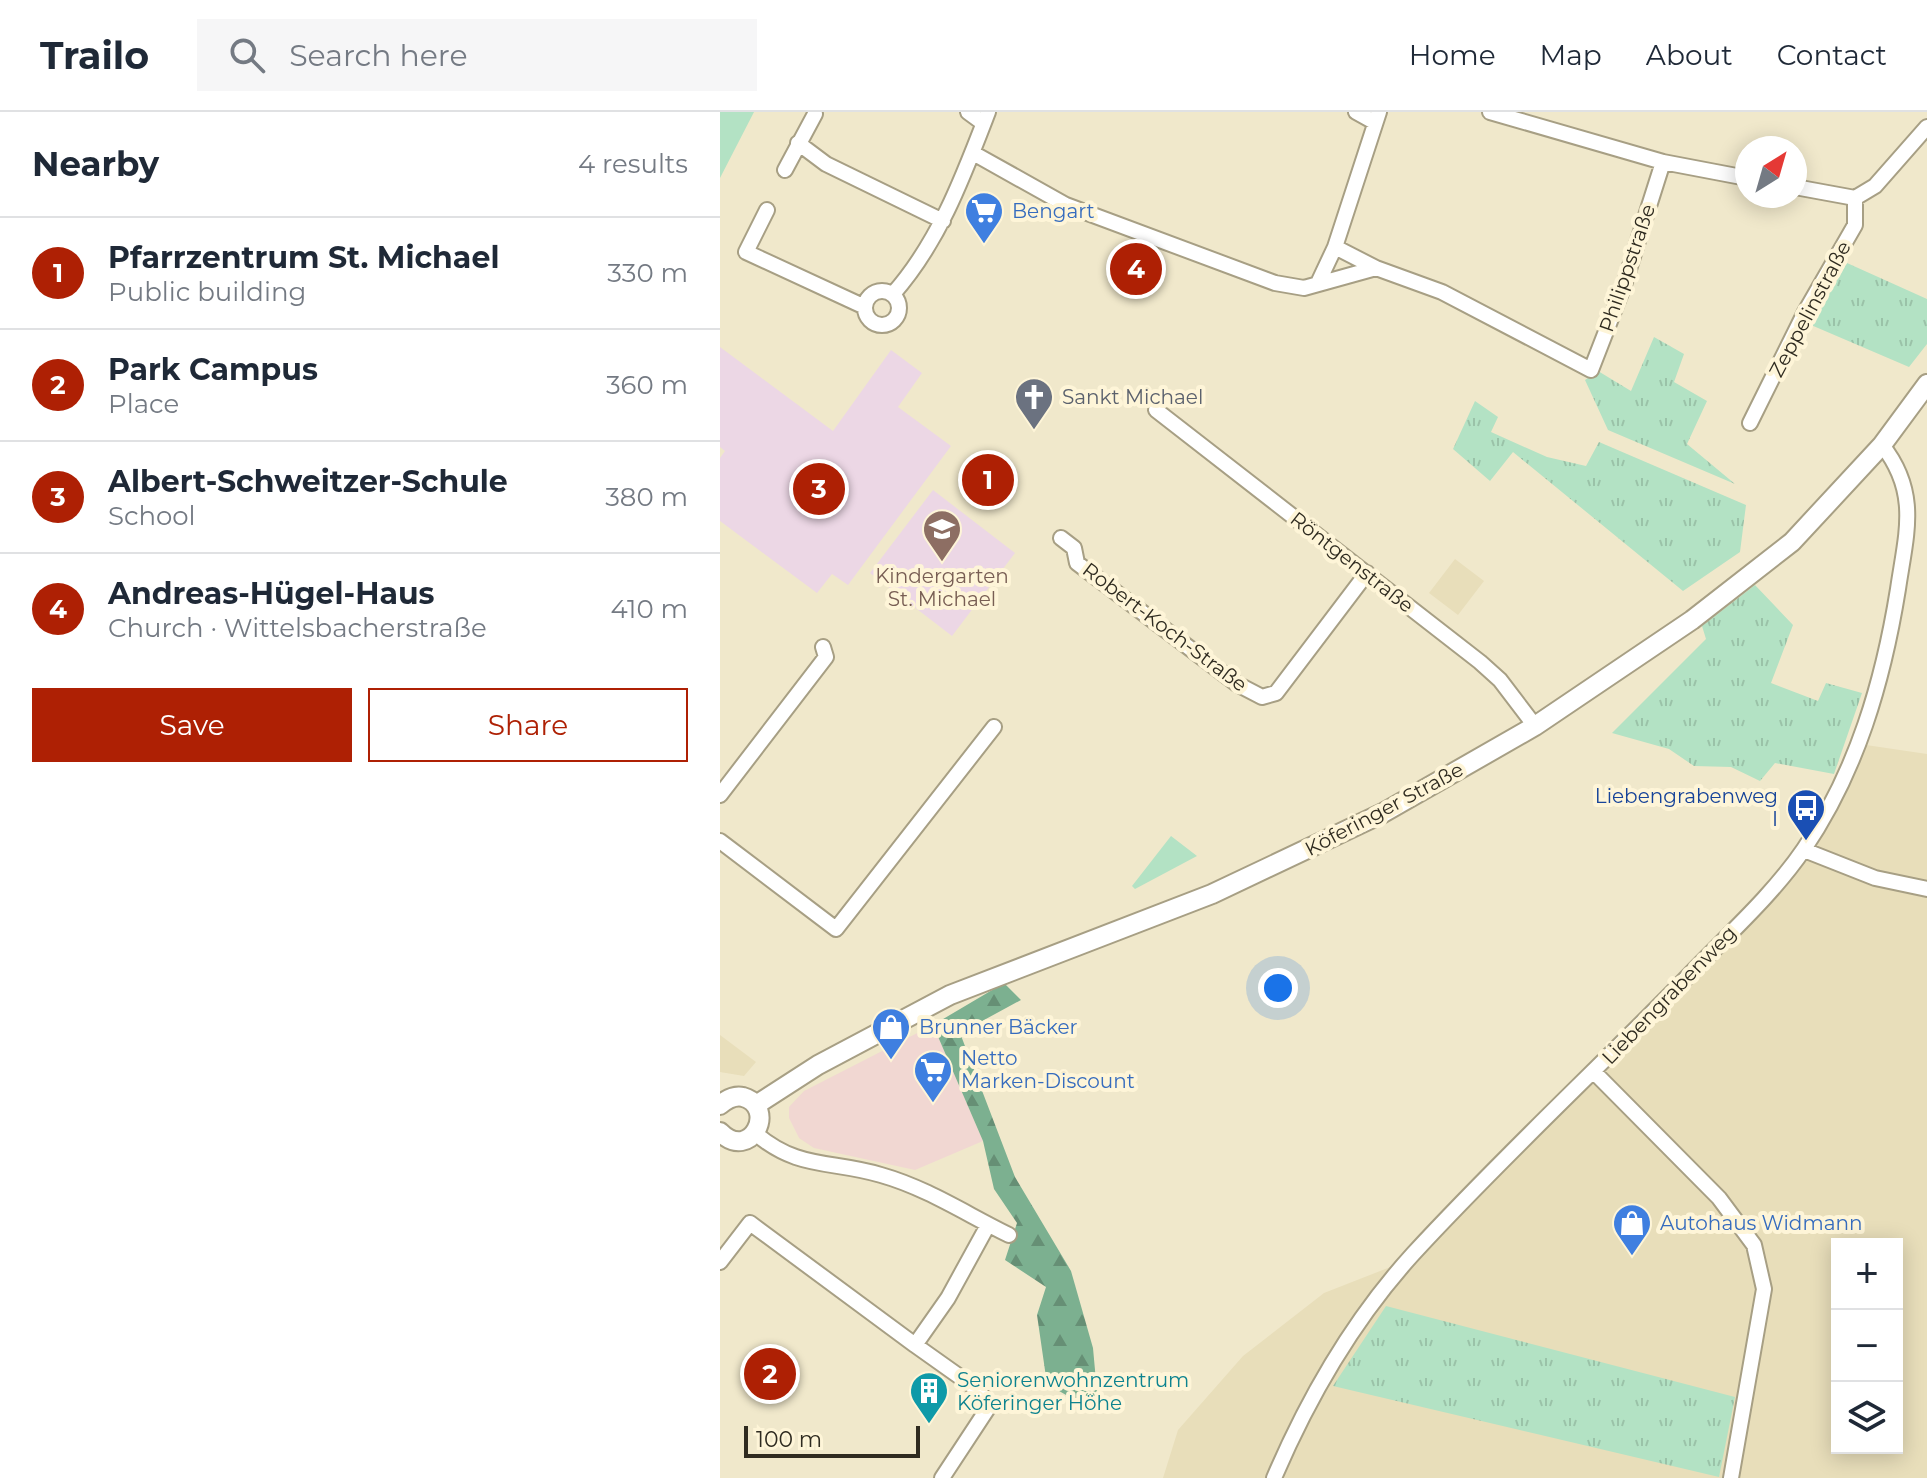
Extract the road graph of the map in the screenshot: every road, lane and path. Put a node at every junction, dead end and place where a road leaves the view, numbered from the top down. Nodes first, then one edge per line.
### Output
1 (968, 112) edge
2 (1356, 112) edge
3 (1490, 112) edge
4 (815, 114) dead end
5 (1376, 117) edge
6 (986, 118) edge
7 (1927, 127) edge
8 (798, 143) junction
9 (973, 153) junction
10 (1663, 162) junction
11 (785, 170) dead end
12 (1735, 176) edge
13 (1807, 189) edge
14 (1855, 198) junction
15 (767, 210) dead end
16 (943, 221) junction
17 (1335, 247) junction
18 (1376, 268) junction
19 (1319, 281) junction
20 (893, 294) junction
21 (865, 307) junction
22 (1927, 384) edge
23 (1156, 410) dead end
24 (1750, 423) dead end
25 (1882, 445) junction
26 (1061, 538) dead end
27 (1367, 573) junction
28 (823, 647) dead end
29 (1535, 726) junction
30 (994, 727) dead end
31 (720, 795) edge
32 (720, 841) edge
33 (1804, 850) junction
34 (1927, 889) edge
35 (1594, 1072) junction
36 (720, 1105) edge
37 (756, 1105) junction
38 (755, 1133) junction
39 (721, 1135) edge
40 (988, 1225) junction
41 (1009, 1235) dead end
42 (720, 1262) edge
43 (915, 1345) junction
44 (942, 1478) edge
45 (1274, 1478) edge
46 (1731, 1478) edge

1 - 6 street
2 - 5 street
3 - 10 street
4 - 8 street
5 - 17 street
6 - 9 street
7 - 14 street
8 - 11 street
8 - 16 street
9 - 16 street
9 - 19 street
10 - 12 street
10 - 18 street, Philippstraße
13 - 14 street
14 - 24 street, Zeppelinstraße
15 - 21 street
16 - 20 street
17 - 18 street
17 - 19 street
18 - 19 street
20 - 21 street
20 - 21 street
22 - 25 street, Köferinger Straße
23 - 27 street, Röntgenstraße
25 - 29 street, Köferinger Straße
25 - 33 street, Liebengrabenweg
26 - 27 street, Robert-Koch-Straße
27 - 29 street, Röntgenstraße
28 - 31 street
29 - 37 street, Köferinger Straße
30 - 32 street
33 - 34 street
33 - 35 street, Liebengrabenweg
35 - 45 street, Liebengrabenweg
35 - 46 street
36 - 37 street
37 - 38 street
38 - 39 street
38 - 40 street
40 - 41 street
40 - 43 street
42 - 43 street
43 - 44 street

